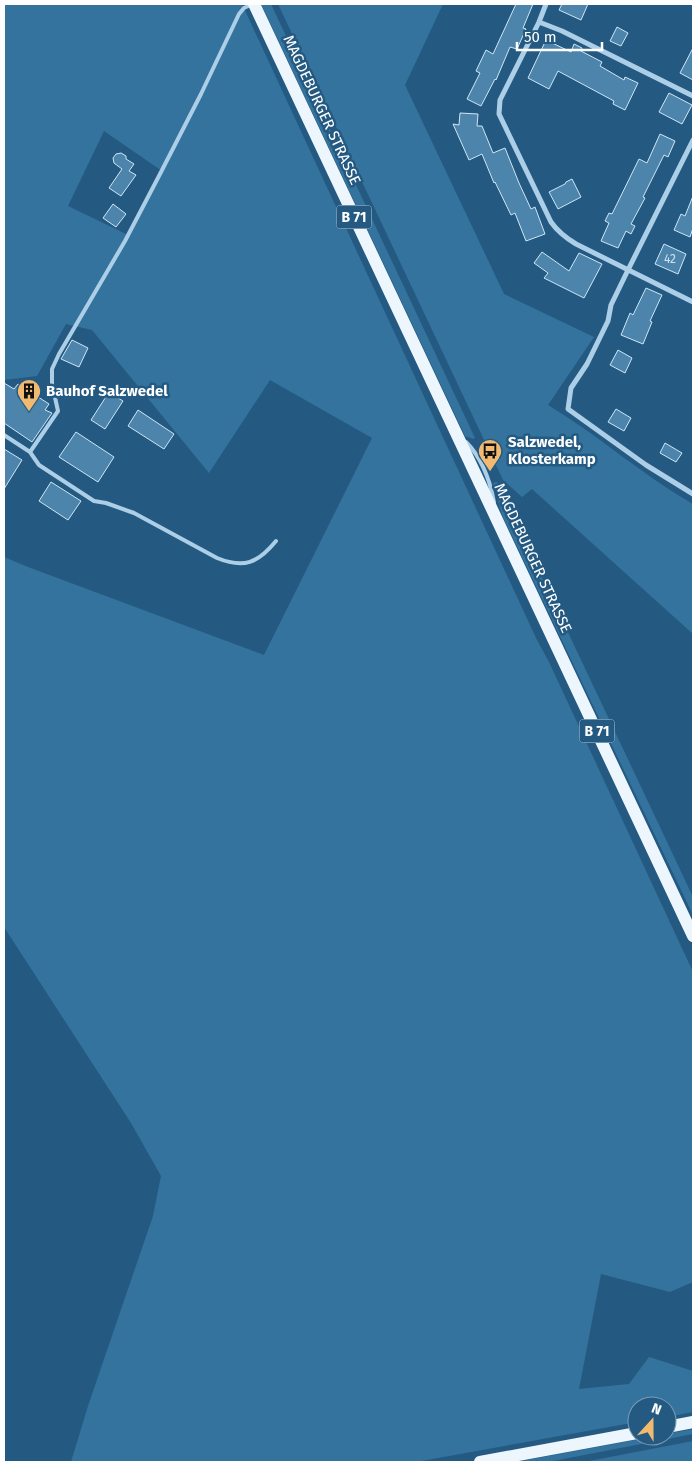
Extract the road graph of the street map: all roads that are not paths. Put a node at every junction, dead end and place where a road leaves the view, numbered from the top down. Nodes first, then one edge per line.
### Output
1 (253, 4) edge
2 (546, 4) edge
3 (539, 22) junction
4 (693, 96) edge
5 (693, 140) edge
6 (628, 270) junction
7 (693, 302) edge
8 (4, 435) edge
9 (30, 452) junction
10 (693, 494) edge
11 (276, 541) dead end
12 (693, 936) edge
13 (693, 1422) edge
14 (677, 1425) edge
15 (627, 1435) edge
16 (480, 1462) edge

1 - 9 lane, MAGDEBURGER STRASSE
1 - 12 main road, MAGDEBURGER STRASSE / B 71
2 - 3 street
3 - 4 street
3 - 6 street
5 - 6 street
6 - 7 street
6 - 10 street
8 - 9 lane
9 - 11 lane
13 - 14 main road
15 - 16 main road

